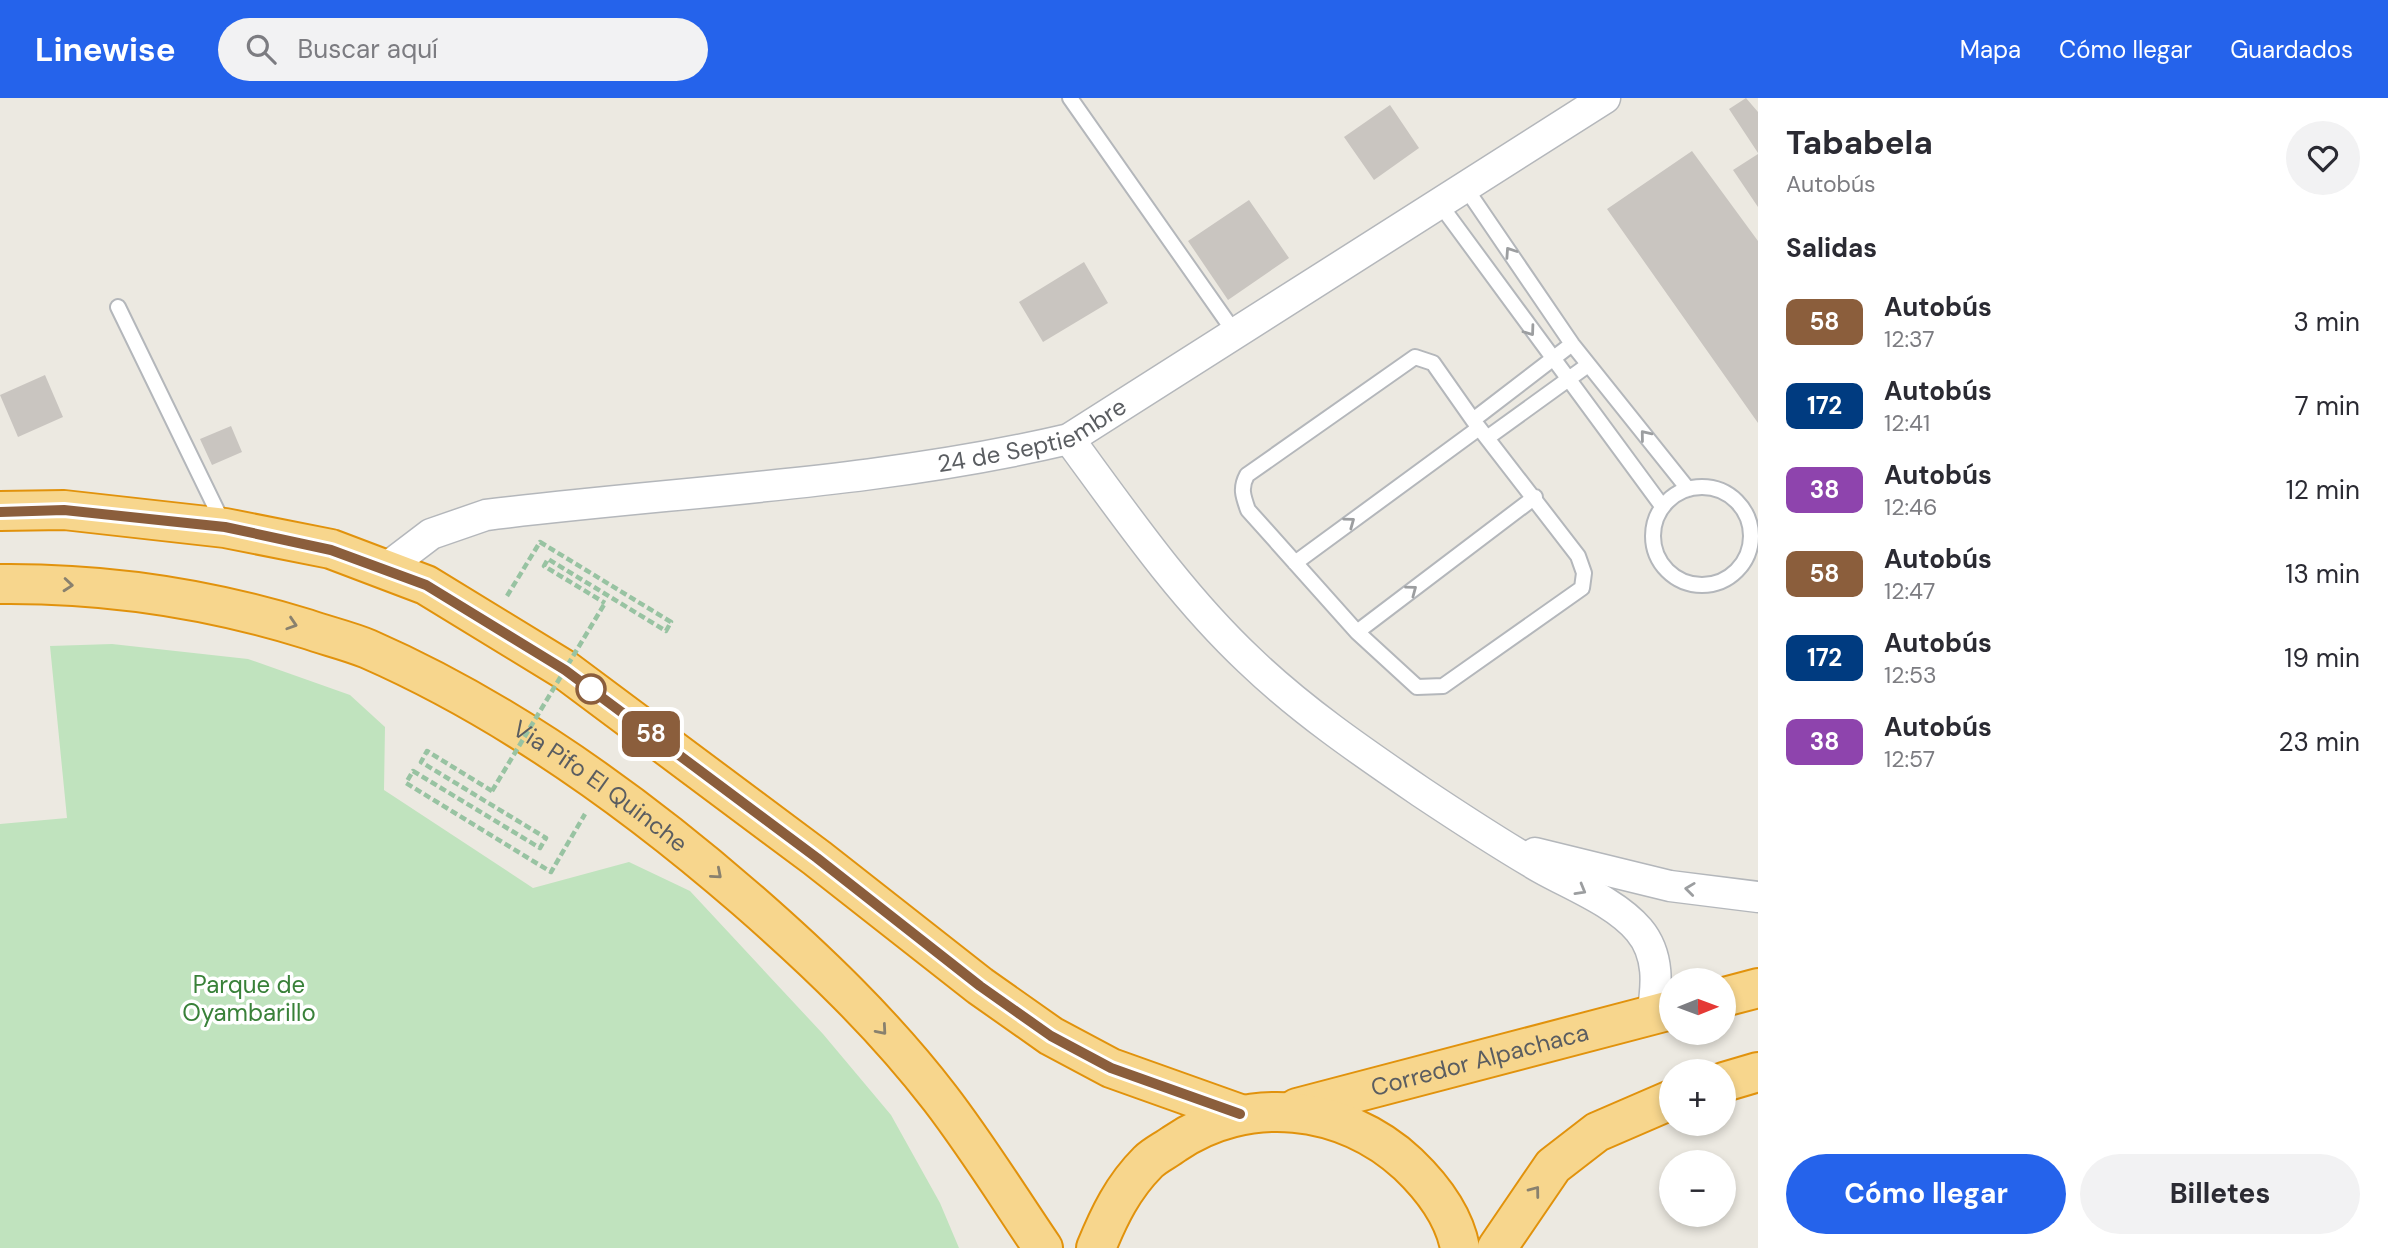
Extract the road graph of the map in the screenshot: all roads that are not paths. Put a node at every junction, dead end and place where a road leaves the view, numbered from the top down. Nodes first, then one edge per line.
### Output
1 (1070, 98) edge
2 (1605, 98) edge
3 (1562, 109) edge
4 (1465, 187) junction
5 (1439, 204) junction
6 (118, 307) dead end
7 (1235, 333) junction
8 (1572, 344) junction
9 (1552, 360) junction
10 (1588, 365) junction
11 (1568, 380) junction
12 (1479, 429) junction
13 (1069, 439) junction
14 (1688, 489) junction
15 (1535, 497) junction
16 (1662, 506) junction
17 (0, 512) edge
18 (225, 527) junction
19 (1295, 563) junction
20 (385, 569) junction
21 (0, 584) edge
22 (1357, 632) junction
23 (1500, 844) junction
24 (1758, 897) edge
25 (1758, 988) edge
26 (1736, 993) edge
27 (1659, 1000) edge
28 (1659, 1014) edge
29 (1758, 1072) edge
30 (1736, 1078) edge
31 (1659, 1105) edge
32 (1287, 1111) junction
33 (1240, 1114) junction
34 (1043, 1248) edge
35 (1096, 1248) edge
36 (1460, 1248) edge
37 (1497, 1248) edge

1 - 7 lane
2 - 3 street, 24 de Septiembre
3 - 4 street, 24 de Septiembre
4 - 5 street, 24 de Septiembre
8 -> 4 lane
5 - 7 street, 24 de Septiembre
5 -> 9 lane
6 - 18 lane
7 - 13 street, 24 de Septiembre
8 - 9 lane
8 - 10 lane
9 - 11 lane
9 - 12 lane
10 - 11 lane
14 -> 10 lane
11 - 12 lane
11 - 16 lane
12 - 15 lane
19 -> 12 lane
12 - 19 lane
13 - 20 street, 24 de Septiembre
13 - 23 street
14 - 16 lane
14 - 16 lane
22 -> 15 lane
15 - 22 lane
17 - 18 highway
18 - 20 highway
19 - 22 lane
20 - 33 highway
21 -> 34 highway, Via Pifo El Quinche
24 -> 23 street
23 -> 27 street
25 - 26 highway
28 - 32 highway, Corredor Alpachaca
29 - 30 highway
37 -> 31 highway
32 - 33 highway
32 - 36 highway
33 - 35 highway

